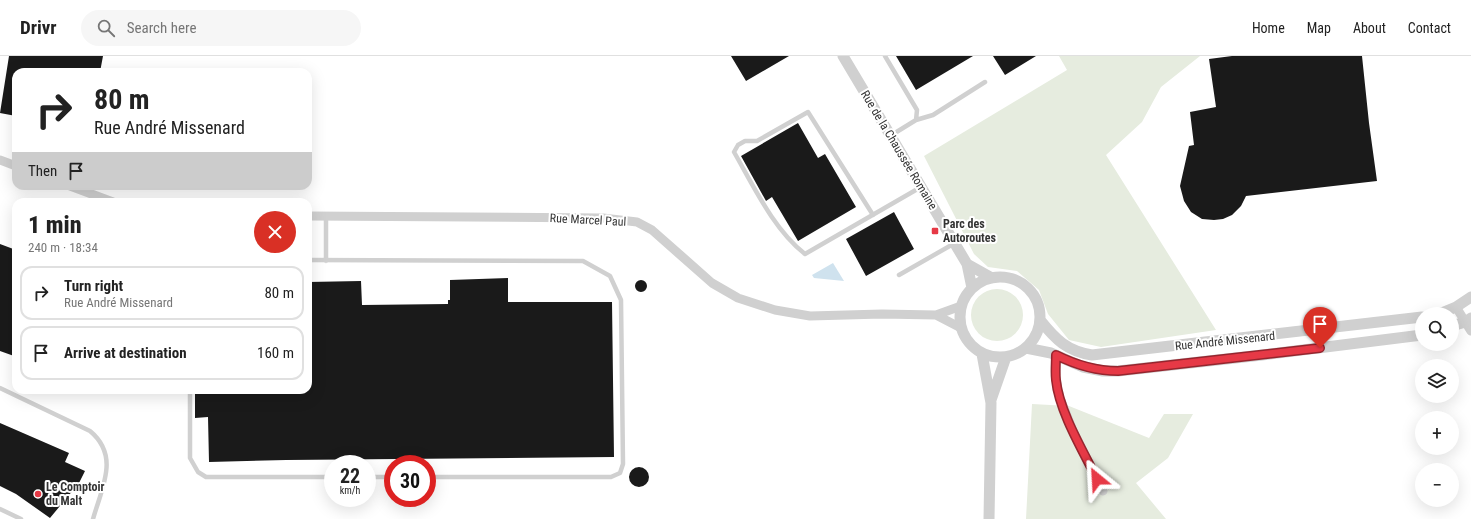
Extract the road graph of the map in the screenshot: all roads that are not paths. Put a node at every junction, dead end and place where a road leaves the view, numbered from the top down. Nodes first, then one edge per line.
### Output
1 (843, 56) edge
2 (885, 56) edge
3 (984, 82) dead end
4 (916, 120) junction
5 (890, 136) junction
6 (0, 160) edge
7 (12, 164) edge
8 (921, 187) junction
9 (81, 190) edge
10 (102, 198) edge
11 (873, 215) junction
12 (312, 216) edge
13 (326, 216) junction
14 (955, 243) junction
15 (312, 260) edge
16 (326, 261) junction
17 (967, 264) junction
18 (899, 275) dead end
19 (992, 278) junction
20 (972, 288) junction
21 (1471, 296) edge
22 (961, 306) junction
23 (1456, 307) edge
24 (1459, 311) edge
25 (936, 315) junction
26 (1415, 319) edge
27 (1040, 320) junction
28 (1469, 324) edge
29 (1459, 325) edge
30 (961, 328) junction
31 (1415, 335) edge
32 (1026, 348) junction
33 (1129, 352) junction
34 (982, 354) junction
35 (1056, 355) junction
36 (1006, 357) junction
37 (1131, 370) junction
38 (0, 388) edge
39 (12, 394) edge
40 (13, 394) edge
41 (190, 394) edge
42 (991, 403) junction
43 (324, 477) edge
44 (436, 478) edge
45 (1103, 491) dead end
46 (0, 509) edge
47 (21, 519) edge
48 (93, 519) edge
49 (989, 519) edge

1 - 5 street, Rue de la Chaussée Romaine
2 - 4 lane
3 - 4 lane
4 - 5 lane
5 - 8 street, Rue de la Chaussée Romaine
6 - 7 street
8 - 11 lane
8 - 14 street, Rue de la Chaussée Romaine
9 - 10 street
11 - 11 lane
12 - 13 street, Rue Marcel Paul
13 - 16 lane
13 - 25 street, Rue Marcel Paul
14 - 17 street, Rue de la Chaussée Romaine
14 - 18 lane
15 - 16 lane
16 - 44 lane
17 - 19 street
17 - 20 street, Rue de la Chaussée Romaine
19 - 20 street
19 - 27 street
20 - 22 street
21 - 23 street
22 - 25 street, Rue Marcel Paul
22 - 30 street
24 - 28 street
25 - 30 street, Rue Marcel Paul
26 - 33 street, Rue André Missenard
27 - 32 street
27 - 33 street, Rue André Missenard
28 - 29 street
30 - 34 street
31 - 37 street, Rue André Missenard
32 - 35 street, Rue André Missenard
32 - 36 street
33 - 37 street
34 - 36 street
34 - 42 street
35 - 37 street, Rue André Missenard
35 - 45 street
36 - 42 street
38 - 39 lane
40 - 48 lane
41 - 43 lane
42 - 49 street
46 - 47 lane

